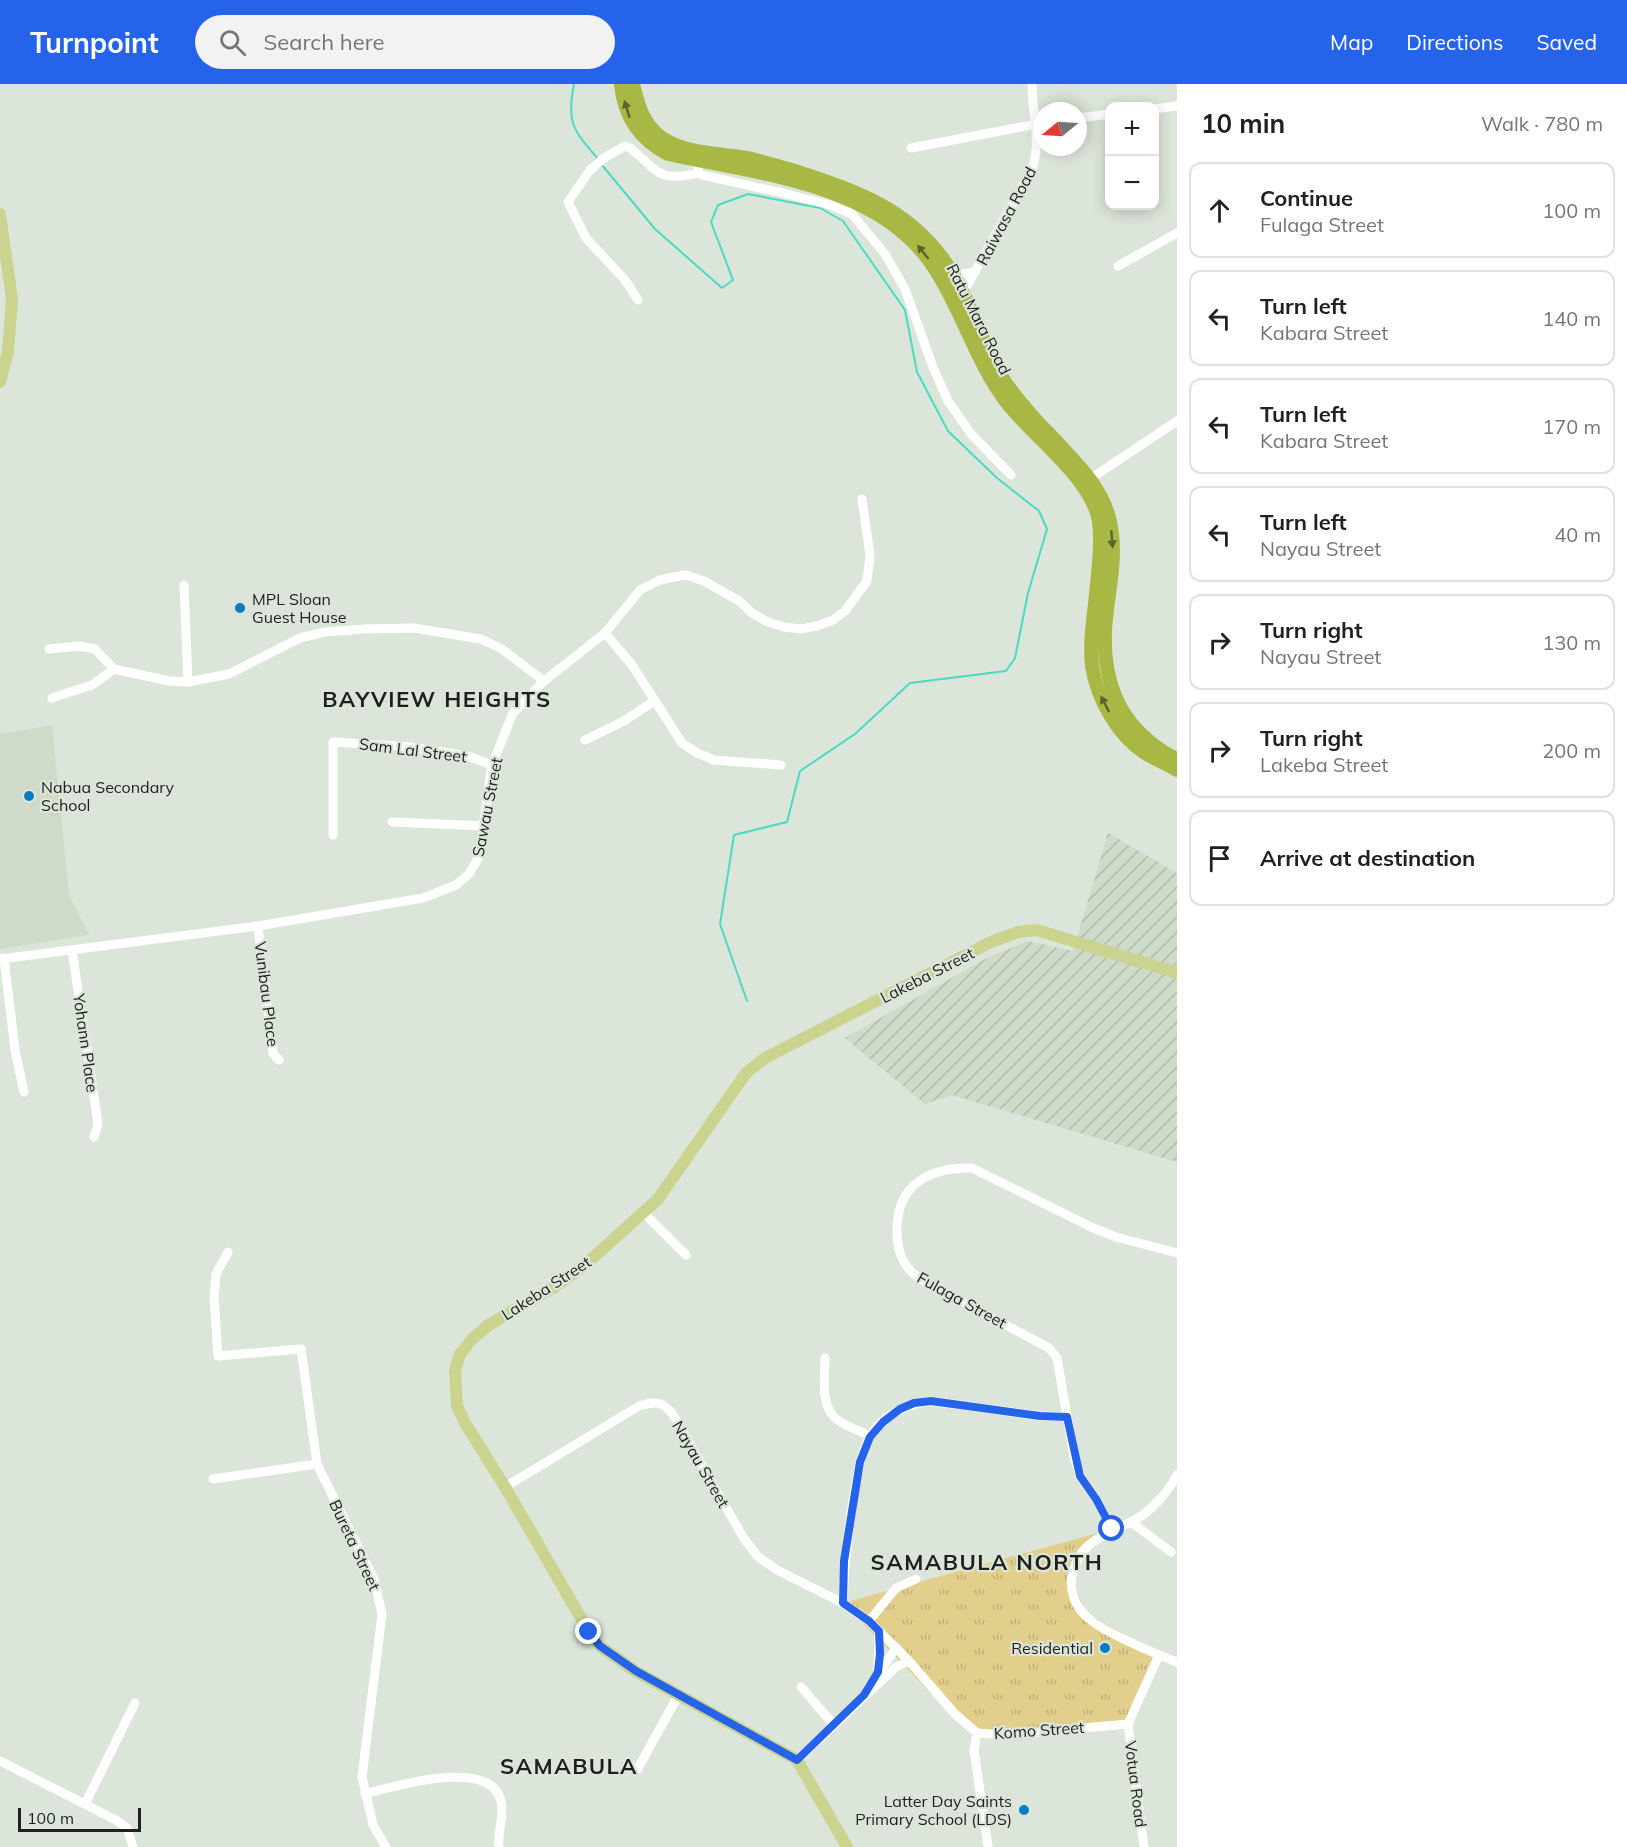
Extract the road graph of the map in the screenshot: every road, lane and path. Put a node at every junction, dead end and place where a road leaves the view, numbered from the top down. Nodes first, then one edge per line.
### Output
1 (621, 84) edge
2 (633, 84) edge
3 (1032, 84) edge
4 (1035, 102) edge
5 (1177, 106) edge
6 (1159, 108) edge
7 (1105, 115) edge
8 (1087, 117) edge
9 (1033, 124) edge
10 (911, 148) dead end
11 (1036, 156) edge
12 (698, 166) junction
13 (0, 214) edge
14 (1177, 233) edge
15 (3, 243) edge
16 (1118, 266) dead end
17 (975, 272) junction
18 (954, 275) junction
19 (963, 293) junction
20 (638, 300) dead end
21 (0, 382) edge
22 (1177, 421) edge
23 (1011, 475) dead end
24 (1090, 479) junction
25 (862, 499) dead end
26 (184, 585) dead end
27 (605, 633) junction
28 (49, 649) dead end
29 (114, 669) junction
30 (544, 681) junction
31 (188, 682) junction
32 (52, 699) dead end
33 (654, 701) junction
34 (585, 740) dead end
35 (1177, 759) edge
36 (492, 765) junction
37 (781, 765) dead end
38 (1177, 770) edge
39 (392, 822) dead end
40 (484, 826) junction
41 (333, 835) dead end
42 (258, 926) junction
43 (72, 950) junction
44 (2, 958) edge
45 (1177, 973) edge
46 (279, 1059) dead end
47 (24, 1092) dead end
48 (94, 1137) dead end
49 (644, 1213) junction
50 (228, 1252) dead end
51 (1177, 1253) edge
52 (686, 1255) dead end
53 (825, 1358) dead end
54 (1067, 1417) junction
55 (870, 1437) junction
56 (317, 1464) junction
57 (1177, 1475) edge
58 (213, 1479) dead end
59 (505, 1487) junction
60 (1131, 1522) junction
61 (1112, 1529) junction
62 (1171, 1552) dead end
63 (916, 1579) dead end
64 (843, 1603) junction
65 (869, 1621) junction
66 (879, 1631) junction
67 (896, 1648) junction
68 (1159, 1655) junction
69 (909, 1661) junction
70 (1177, 1662) edge
71 (878, 1672) junction
72 (801, 1687) dead end
73 (864, 1695) junction
74 (678, 1696) junction
75 (135, 1703) dead end
76 (1128, 1724) junction
77 (834, 1725) junction
78 (977, 1733) junction
79 (797, 1760) junction
80 (0, 1761) edge
81 (637, 1770) dead end
82 (365, 1794) junction
83 (85, 1804) junction
84 (133, 1847) edge
85 (386, 1847) edge
86 (499, 1847) edge
87 (847, 1847) edge
88 (988, 1847) edge
89 (1144, 1847) edge

12 -> 1 highway, Ratu Mara Road
2 - 18 highway, Ratu Mara Road
3 - 4 street, Raiwasa Road
5 - 6 street
7 - 8 street
9 - 10 street
11 - 17 street, Raiwasa Road
12 - 20 street
12 - 23 street
38 -> 12 highway, Ratu Mara Road
13 - 15 main road
14 - 16 street
15 - 21 main road
17 - 18 street
17 - 19 street, Raiwasa Road
18 - 19 highway, Ratu Mara Road
19 - 24 highway, Ratu Mara Road
22 - 24 street
24 -> 35 highway, Ratu Mara Road
25 - 27 street, Sawau Street
26 - 31 street
27 - 30 street, Sawau Street
27 - 33 street
28 - 29 street
29 - 31 street
29 - 32 street
30 - 31 street
30 - 36 street, Sawau Street
33 - 34 street
33 - 37 street
36 - 40 street, Sawau Street
36 - 41 street, Sam Lal Street
39 - 40 street
40 - 42 street, Sawau Street
42 - 43 street, Sawau Street
42 - 46 street, Vunibau Place
43 - 44 street, Sawau Street
43 - 48 street, Yohann Place
44 - 47 street
45 - 49 main road, Lakeba Street
49 - 52 street
49 - 59 main road, Lakeba Street
50 - 56 street, Bureta Street
51 - 54 street, Fulaga Street
53 - 55 street
54 - 55 street
54 - 61 street, Fulaga Street
55 - 64 street
56 - 58 street
56 - 82 street, Bureta Street
57 - 60 street
59 - 64 street, Nayau Street
59 - 74 main road, Lakeba Street
60 - 61 street
60 - 62 street
61 - 68 street
63 - 65 street
64 - 65 street, Nayau Street
65 - 66 street, Nayau Street
66 - 67 street, Nayau Street
66 - 71 street
67 - 69 street, Nayau Street
67 - 71 street
68 - 70 street
68 - 76 street, Votua Road
69 - 73 street
69 - 78 street, Komo Street
71 - 73 street
72 - 77 street
73 - 77 street
74 - 79 main road, Lakeba Street
74 - 81 street
75 - 83 street
76 - 78 street, Komo Street
76 - 89 street, Votua Road
77 - 79 street
78 - 88 street
79 - 87 main road
80 - 83 street
82 - 85 street, Bureta Street
82 - 86 street
83 - 84 street

